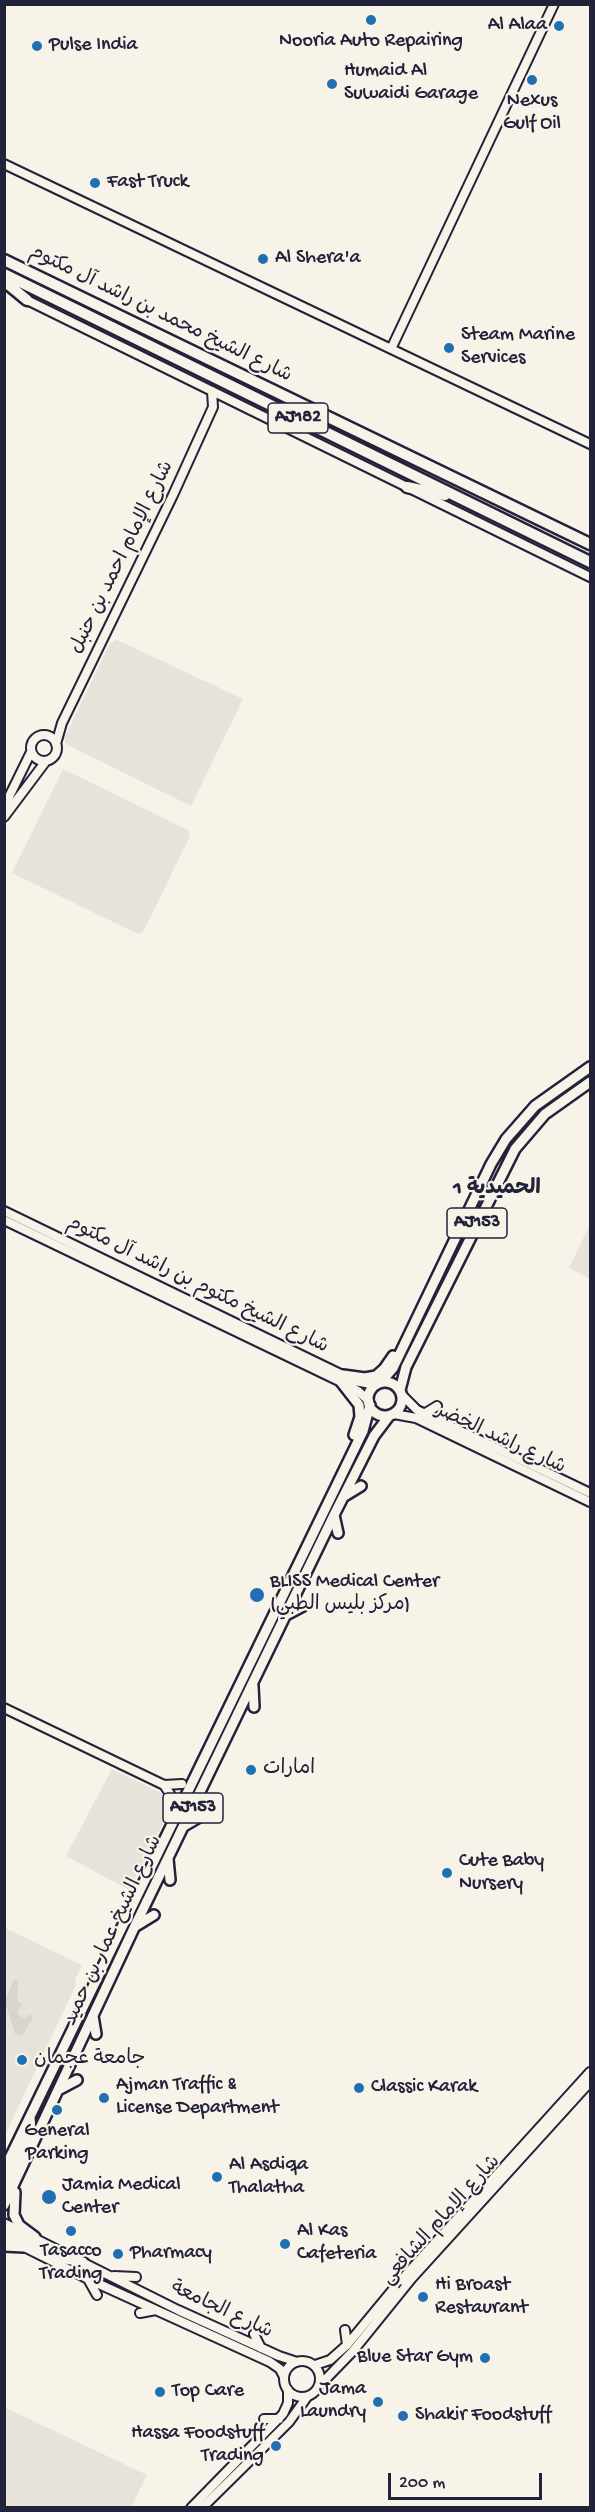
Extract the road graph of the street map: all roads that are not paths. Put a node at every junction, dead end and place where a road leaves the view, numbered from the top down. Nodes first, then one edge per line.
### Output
1 (554, 4) edge
2 (17, 160) dead end
3 (4, 164) edge
4 (14, 169) junction
5 (4, 260) edge
6 (4, 274) edge
7 (4, 281) edge
8 (27, 300) joint
9 (391, 349) junction
10 (212, 391) junction
11 (227, 398) junction
12 (213, 407) junction
13 (591, 444) edge
14 (407, 487) junction
15 (457, 496) junction
16 (591, 544) edge
17 (591, 562) edge
18 (591, 577) edge
19 (62, 723) junction
20 (42, 736) junction
21 (56, 744) junction
22 (31, 752) junction
23 (46, 761) junction
24 (4, 807) edge
25 (4, 817) edge
26 (591, 1067) edge
27 (591, 1082) edge
28 (4, 1211) edge
29 (4, 1220) edge
30 (408, 1335) junction
31 (342, 1379) junction
32 (378, 1384) junction
33 (401, 1393) junction
34 (369, 1403) junction
35 (437, 1406) dead end
36 (424, 1414) junction
37 (391, 1415) junction
38 (348, 1459) junction
39 (361, 1486) dead end
40 (591, 1493) edge
41 (343, 1497) junction
42 (591, 1502) edge
43 (334, 1515) junction
44 (338, 1533) dead end
45 (310, 1537) junction
46 (298, 1543) dead end
47 (271, 1598) dead end
48 (277, 1606) junction
49 (303, 1606) dead end
50 (286, 1615) junction
51 (253, 1683) junction
52 (254, 1707) dead end
53 (4, 1708) edge
54 (182, 1784) dead end
55 (164, 1785) junction
56 (174, 1800) dead end
57 (201, 1816) dead end
58 (184, 1826) junction
59 (168, 1858) junction
60 (170, 1880) dead end
61 (154, 1915) dead end
62 (134, 1928) junction
63 (93, 2016) junction
64 (96, 2034) dead end
65 (591, 2072) edge
66 (76, 2080) dead end
67 (591, 2082) edge
68 (60, 2089) junction
69 (30, 2117) junction
70 (4, 2170) edge
71 (17, 2181) junction
72 (4, 2187) edge
73 (4, 2205) edge
74 (4, 2223) edge
75 (4, 2230) edge
76 (4, 2237) edge
77 (34, 2237) junction
78 (4, 2246) edge
79 (24, 2247) junction
80 (82, 2262) junction
81 (108, 2276) junction
82 (136, 2277) dead end
83 (88, 2279) junction
84 (97, 2295) dead end
85 (158, 2310) junction
86 (140, 2313) dead end
87 (345, 2330) dead end
88 (254, 2334) dead end
89 (347, 2345) junction
90 (261, 2348) junction
91 (297, 2362) junction
92 (315, 2365) junction
93 (284, 2377) junction
94 (320, 2385) junction
95 (288, 2390) junction
96 (307, 2397) junction
97 (264, 2419) dead end
98 (279, 2419) junction
99 (191, 2508) edge
100 (202, 2508) edge

1 - 9 street
2 - 4 street
3 - 4 street
4 - 9 street
5 - 16 highway, شارع الشيخ محمد بن راشد آل مكتوم / AJ182
6 - 15 highway, شارع الشيخ محمد بن راشد آل مكتوم / AJ182
7 - 8 highway
8 - 10 street
9 - 13 street
10 - 11 street
10 - 12 street, شارع الإمام احمد بن حنبل
11 - 12 street
11 - 14 street
12 - 19 street, شارع الإمام احمد بن حنبل
14 - 15 highway
14 - 18 street
15 - 17 highway, شارع الشيخ محمد بن راشد آل مكتوم / AJ182
19 - 20 street
19 - 21 street, شارع الإمام احمد بن حنبل
20 - 21 street
20 - 22 street
21 - 23 street
22 - 23 street
22 - 24 street
23 - 25 street
26 - 30 main road, AJ153
27 - 33 main road, AJ153
28 - 31 street, شارع الشيخ مكتوم بن راشد آل مكتوم
29 - 31 street, شارع الشيخ مكتوم بن راشد آل مكتوم
30 - 31 main road
30 - 32 main road, AJ153
31 - 32 street, شارع الشيخ مكتوم بن راشد آل مكتوم
31 - 34 street, شارع الشيخ مكتوم بن راشد آل مكتوم
31 - 38 main road
32 - 33 main road
32 - 34 main road
33 - 36 street, شارع راشد الخضر
33 - 37 main road
34 - 37 main road
34 - 38 main road, شارع الشيخ عمار بن حميد / AJ153
35 - 36 street
36 - 40 street, شارع راشد الخضر
37 - 41 main road, شارع الشيخ عمار بن حميد / AJ153
37 - 42 street, شارع راشد الخضر
38 - 45 main road, شارع الشيخ عمار بن حميد / AJ153
39 - 41 main road
41 - 43 main road, شارع الشيخ عمار بن حميد / AJ153
43 - 44 main road
43 - 50 main road, شارع الشيخ عمار بن حميد / AJ153
45 - 46 main road
45 - 48 main road, شارع الشيخ عمار بن حميد / AJ153
47 - 48 main road
48 - 69 main road, شارع الشيخ عمار بن حميد / AJ153
49 - 50 main road
50 - 51 main road, شارع الشيخ عمار بن حميد / AJ153
51 - 52 main road
51 - 58 main road, شارع الشيخ عمار بن حميد / AJ153
53 - 55 street
54 - 55 street
55 - 56 street
57 - 58 main road
58 - 59 main road, شارع الشيخ عمار بن حميد / AJ153
59 - 60 main road
59 - 62 main road, شارع الشيخ عمار بن حميد / AJ153
61 - 62 main road
62 - 63 main road, شارع الشيخ عمار بن حميد / AJ153
63 - 64 main road
63 - 68 main road, شارع الشيخ عمار بن حميد / AJ153
65 - 89 street, شارع الإمام الشافعي
66 - 68 main road
67 - 94 street, شارع الإمام الشافعي
68 - 71 main road, شارع الشيخ عمار بن حميد / AJ153
69 - 70 main road, شارع الشيخ عمار بن حميد / AJ153
69 - 72 main road
71 - 73 main road, شارع الشيخ عمار بن حميد / AJ153
71 - 77 main road
74 - 77 street, شارع الجامعة
75 - 80 main road
76 - 79 street, شارع الجامعة
77 - 80 street, شارع الجامعة
78 - 79 main road
79 - 83 street, شارع الجامعة
80 - 81 street, شارع الجامعة
81 - 82 street
81 - 90 street, شارع الجامعة
83 - 84 street
83 - 85 street, شارع الجامعة
85 - 86 street
85 - 93 street, شارع الجامعة
87 - 89 street
88 - 90 street
89 - 92 street, شارع الإمام الشافعي
90 - 91 street, شارع الجامعة
91 - 92 street
91 - 93 street
92 - 94 street
93 - 95 street
94 - 96 street
95 - 96 street
95 - 98 street
96 - 100 street
97 - 98 street
98 - 99 street

